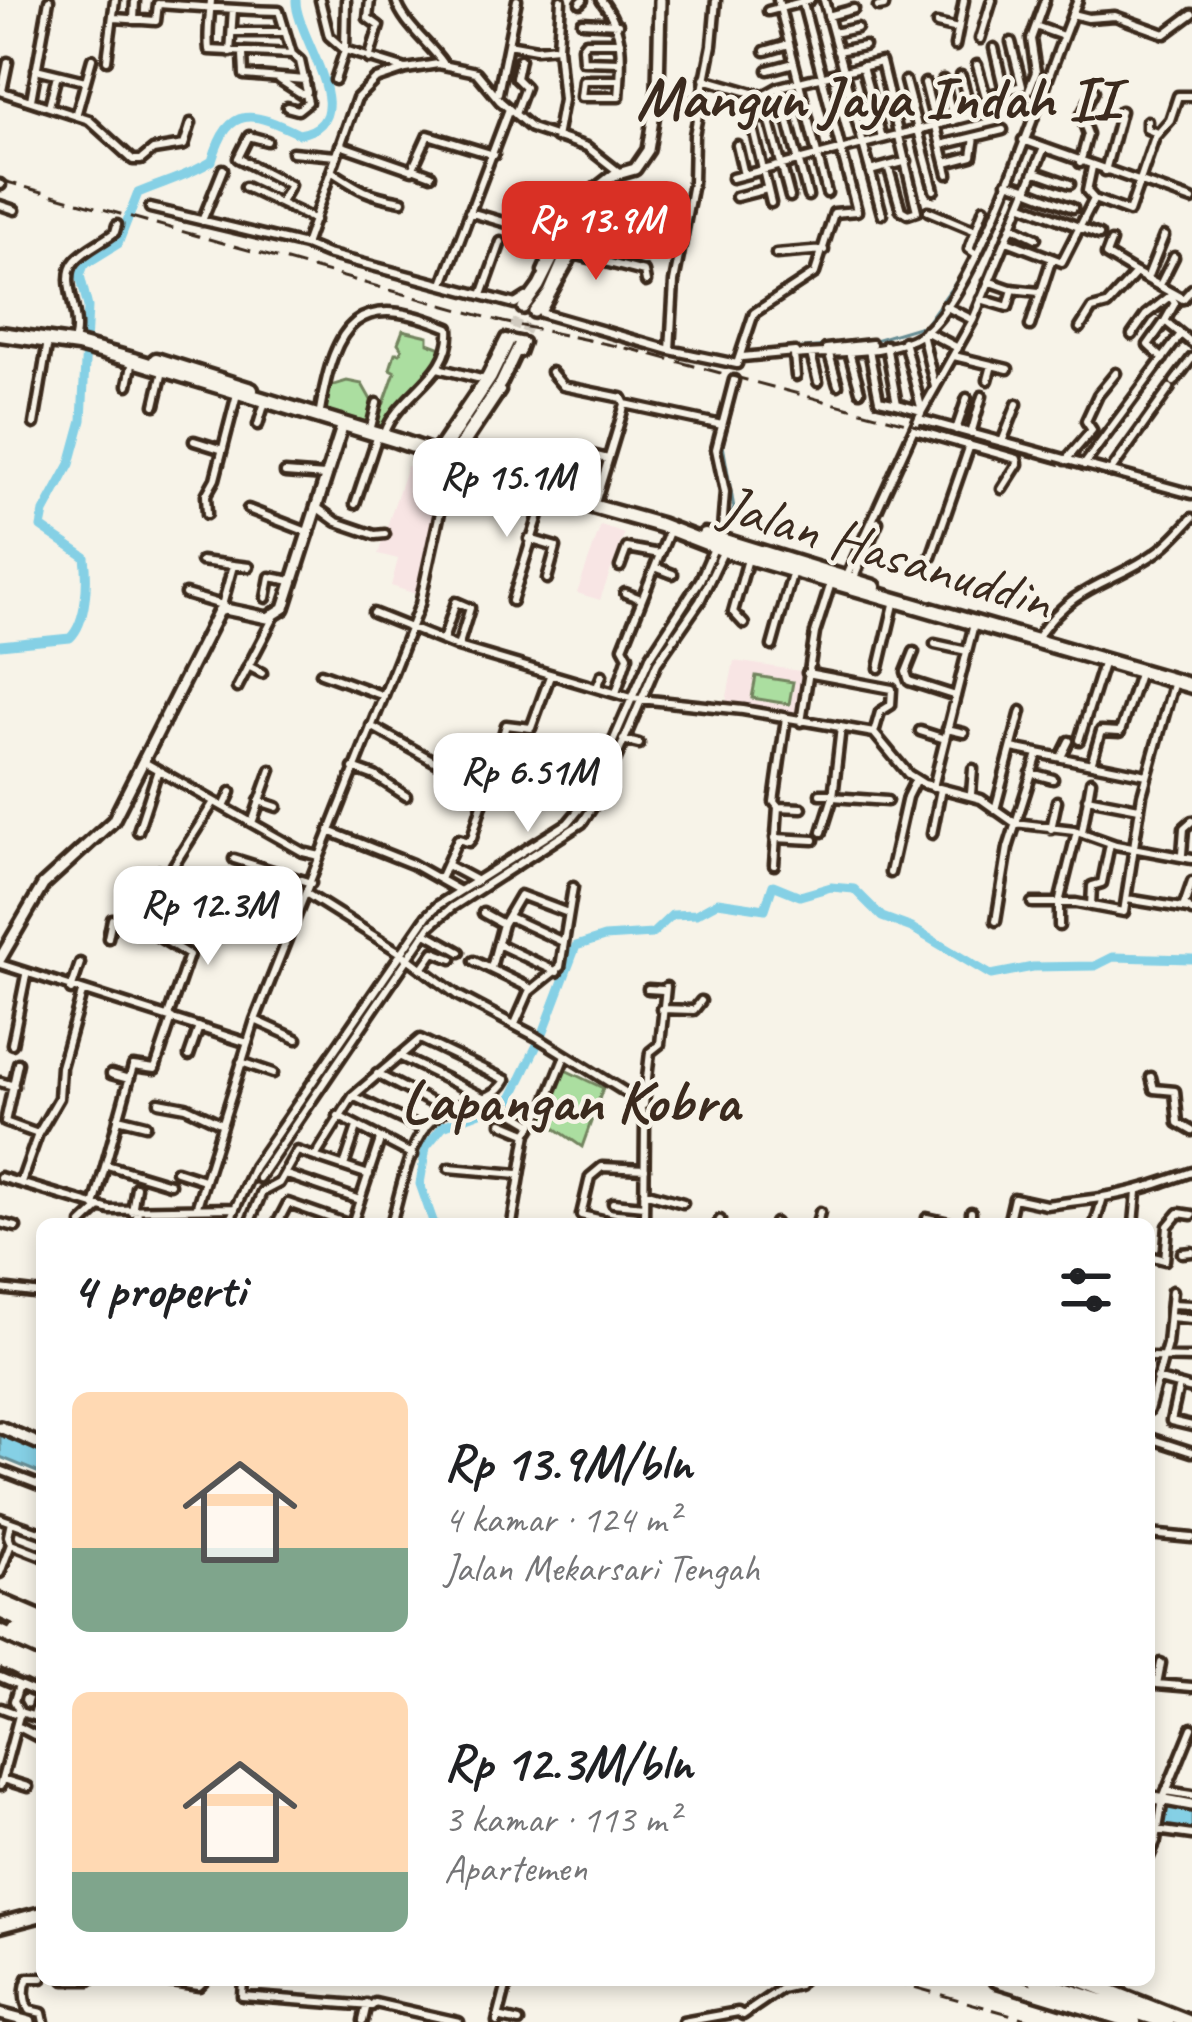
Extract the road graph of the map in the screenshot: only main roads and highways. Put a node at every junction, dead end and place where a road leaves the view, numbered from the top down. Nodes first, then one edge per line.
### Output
1 (660, 0) edge
2 (528, 310) tunnel mouth
3 (0, 330) edge
4 (514, 343) tunnel mouth
5 (102, 348) junction
6 (343, 424) junction
7 (378, 432) junction
8 (448, 455) junction
9 (573, 497) junction
10 (636, 515) junction
11 (718, 545) junction
12 (1192, 683) edge
13 (0, 962) edge
14 (0, 1427) edge
15 (36, 1442) edge
16 (0, 1601) edge
17 (36, 1616) edge
18 (0, 1621) edge
19 (36, 1632) edge
20 (36, 1647) edge
21 (1155, 1797) edge
22 (1189, 1799) edge
23 (36, 1917) edge
24 (0, 1928) edge
25 (1017, 1986) edge
26 (1055, 1986) edge
27 (1078, 1986) edge
28 (1096, 1986) edge
29 (0, 2014) edge
30 (30, 2022) edge
31 (1134, 2022) edge
32 (1168, 2022) edge
33 (1187, 2022) edge

1 - 2 main road
3 - 5 highway, Jalan Hasanuddin
4 - 8 main road
5 - 6 highway, Jalan Hasanuddin
5 - 7 highway, Jalan Hasanuddin
6 - 7 highway, Jalan Hasanuddin
6 - 13 main road
7 - 8 highway, Jalan Hasanuddin
8 - 9 highway, Jalan Hasanuddin
8 - 9 highway, Jalan Hasanuddin
9 - 10 highway, Jalan Hasanuddin
9 - 10 highway, Jalan Hasanuddin
10 - 11 highway, Jalan Hasanuddin
10 - 11 highway, Jalan Hasanuddin
11 - 12 highway, Jalan Hasanuddin
11 - 12 highway, Jalan Hasanuddin
14 - 15 main road
16 - 17 highway
18 - 19 highway
18 - 20 highway
21 - 22 main road
23 - 24 highway
25 - 31 highway
26 - 32 highway
27 - 32 highway
28 - 33 highway
29 - 30 main road

